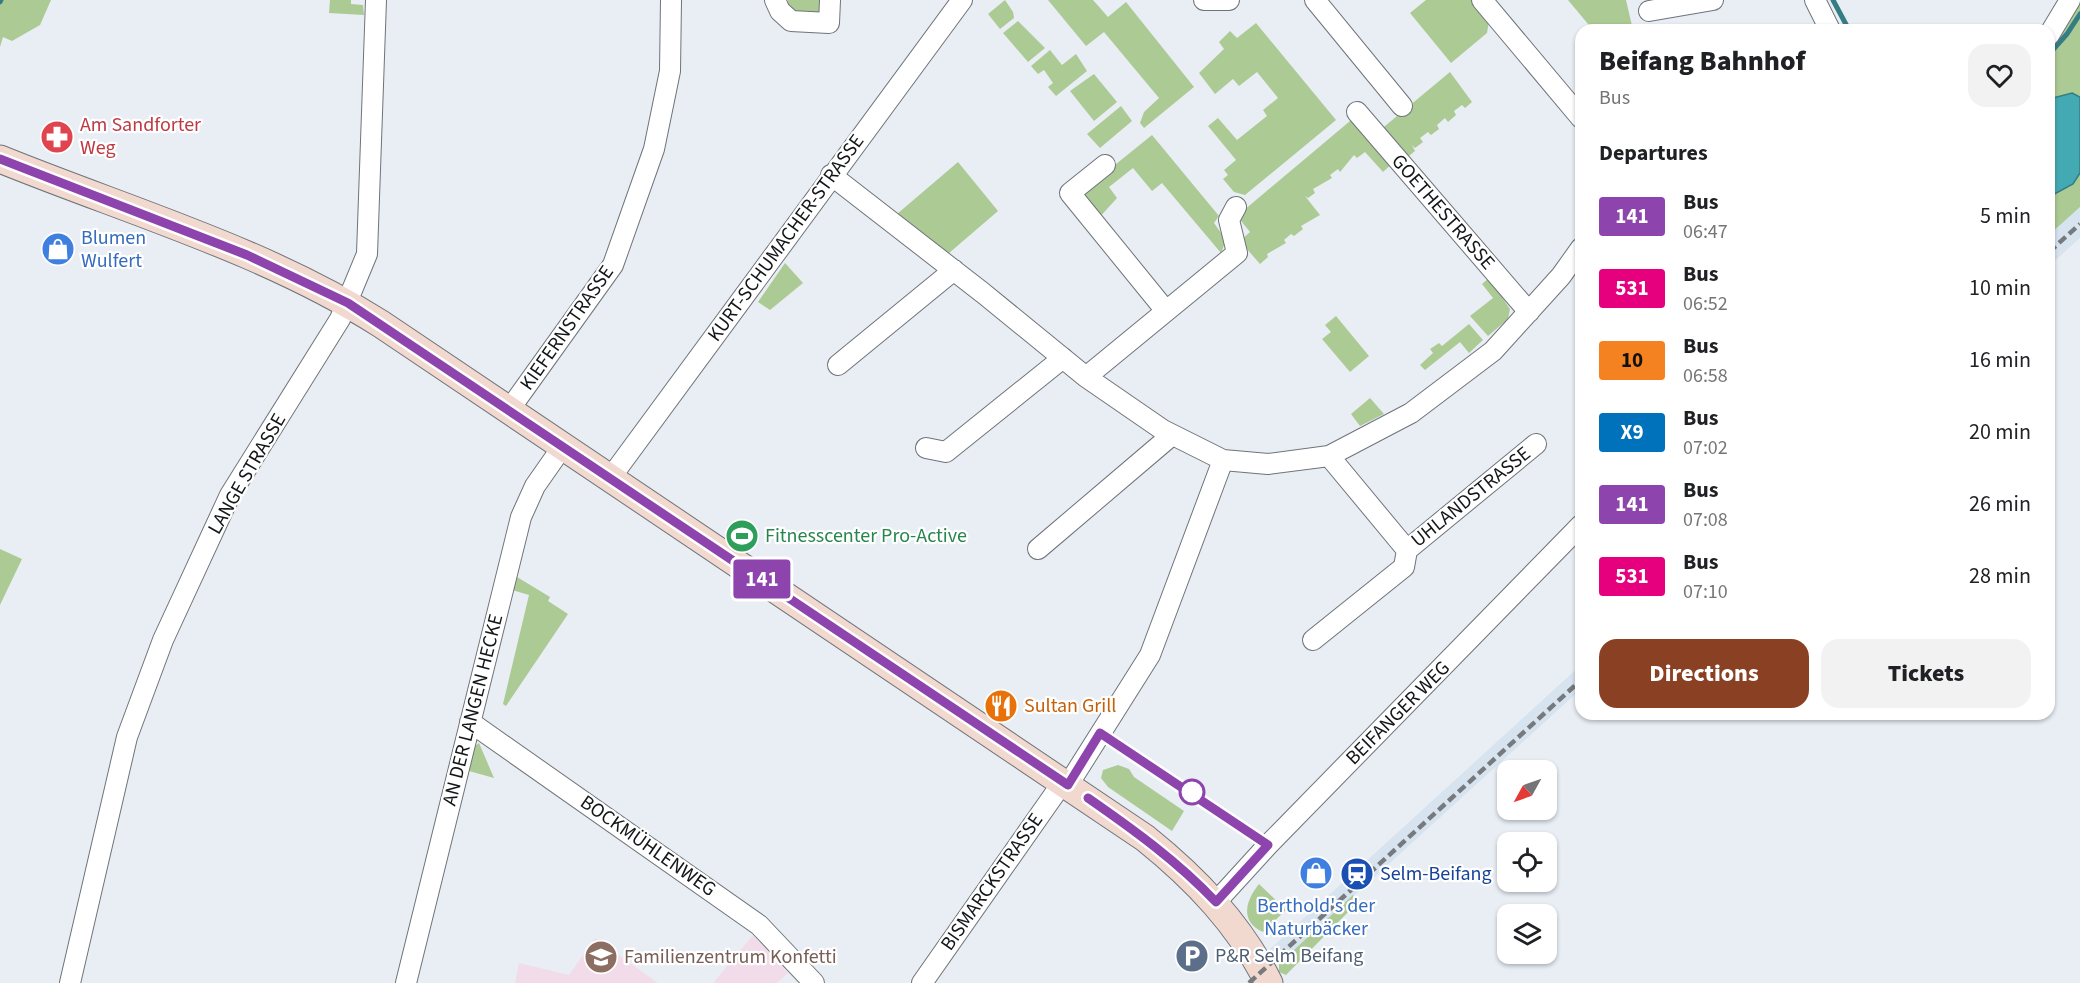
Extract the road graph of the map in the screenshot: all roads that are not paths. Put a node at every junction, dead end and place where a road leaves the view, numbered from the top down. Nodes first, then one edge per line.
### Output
1 (376, 0) edge
2 (671, 0) edge
3 (775, 0) edge
4 (830, 0) edge
5 (962, 0) edge
6 (1204, 0) edge
7 (1229, 0) edge
8 (1315, 0) edge
9 (1482, 0) edge
10 (1713, 0) edge
11 (1815, 0) edge
12 (2070, 0) edge
13 (1648, 14) edge
14 (1827, 24) edge
15 (2055, 25) edge
16 (1402, 105) dead end
17 (1575, 111) edge
18 (1357, 112) dead end
19 (0, 159) edge
20 (1105, 165) dead end
21 (831, 175) junction
22 (1236, 207) dead end
23 (1575, 255) edge
24 (954, 270) junction
25 (348, 303) junction
26 (1166, 311) junction
27 (1529, 312) junction
28 (1063, 358) junction
29 (838, 365) dead end
30 (1086, 377) junction
31 (509, 410) junction
32 (1172, 435) junction
33 (1536, 444) dead end
34 (562, 446) junction
35 (926, 448) dead end
36 (1329, 456) junction
37 (1223, 460) junction
38 (611, 477) junction
39 (1575, 531) edge
40 (1038, 549) dead end
41 (1407, 550) junction
42 (1313, 640) dead end
43 (470, 722) junction
44 (1066, 784) junction
45 (1216, 902) junction
46 (70, 983) edge
47 (406, 983) edge
48 (814, 983) edge
49 (922, 983) edge
50 (1269, 983) edge

1 - 25 street, LANGE STRASSE
2 - 31 street, KIEFERNSTRASSE
3 - 4 street
5 - 21 street, KURT-SCHUMACHER-STRASSE
6 - 7 street
8 - 16 street
9 - 17 street
10 - 13 street
11 - 14 street
12 - 15 street
18 - 27 street, GOETHESTRASSE
19 - 25 street
20 - 26 street
21 - 24 street
21 - 38 street, KURT-SCHUMACHER-STRASSE
22 - 26 street
23 - 27 street
24 - 28 street
24 - 29 street
25 - 31 street
25 - 46 street, LANGE STRASSE
26 - 30 street
27 - 36 street
28 - 30 street
28 - 35 street
30 - 32 street
31 - 34 street
32 - 37 street
32 - 40 street
33 - 41 street, UHLANDSTRASSE
34 - 38 street
34 - 43 street, AN DER LANGEN HECKE
36 - 37 street
36 - 41 street, UHLANDSTRASSE
37 - 44 street, BISMARCKSTRASSE
38 - 44 street
39 - 45 street, BEIFANGER WEG
41 - 42 street, UHLANDSTRASSE
43 - 47 street, AN DER LANGEN HECKE
43 - 48 street, BOCKMÜHLENWEG
44 - 45 street
44 - 49 street, BISMARCKSTRASSE
45 - 50 street

